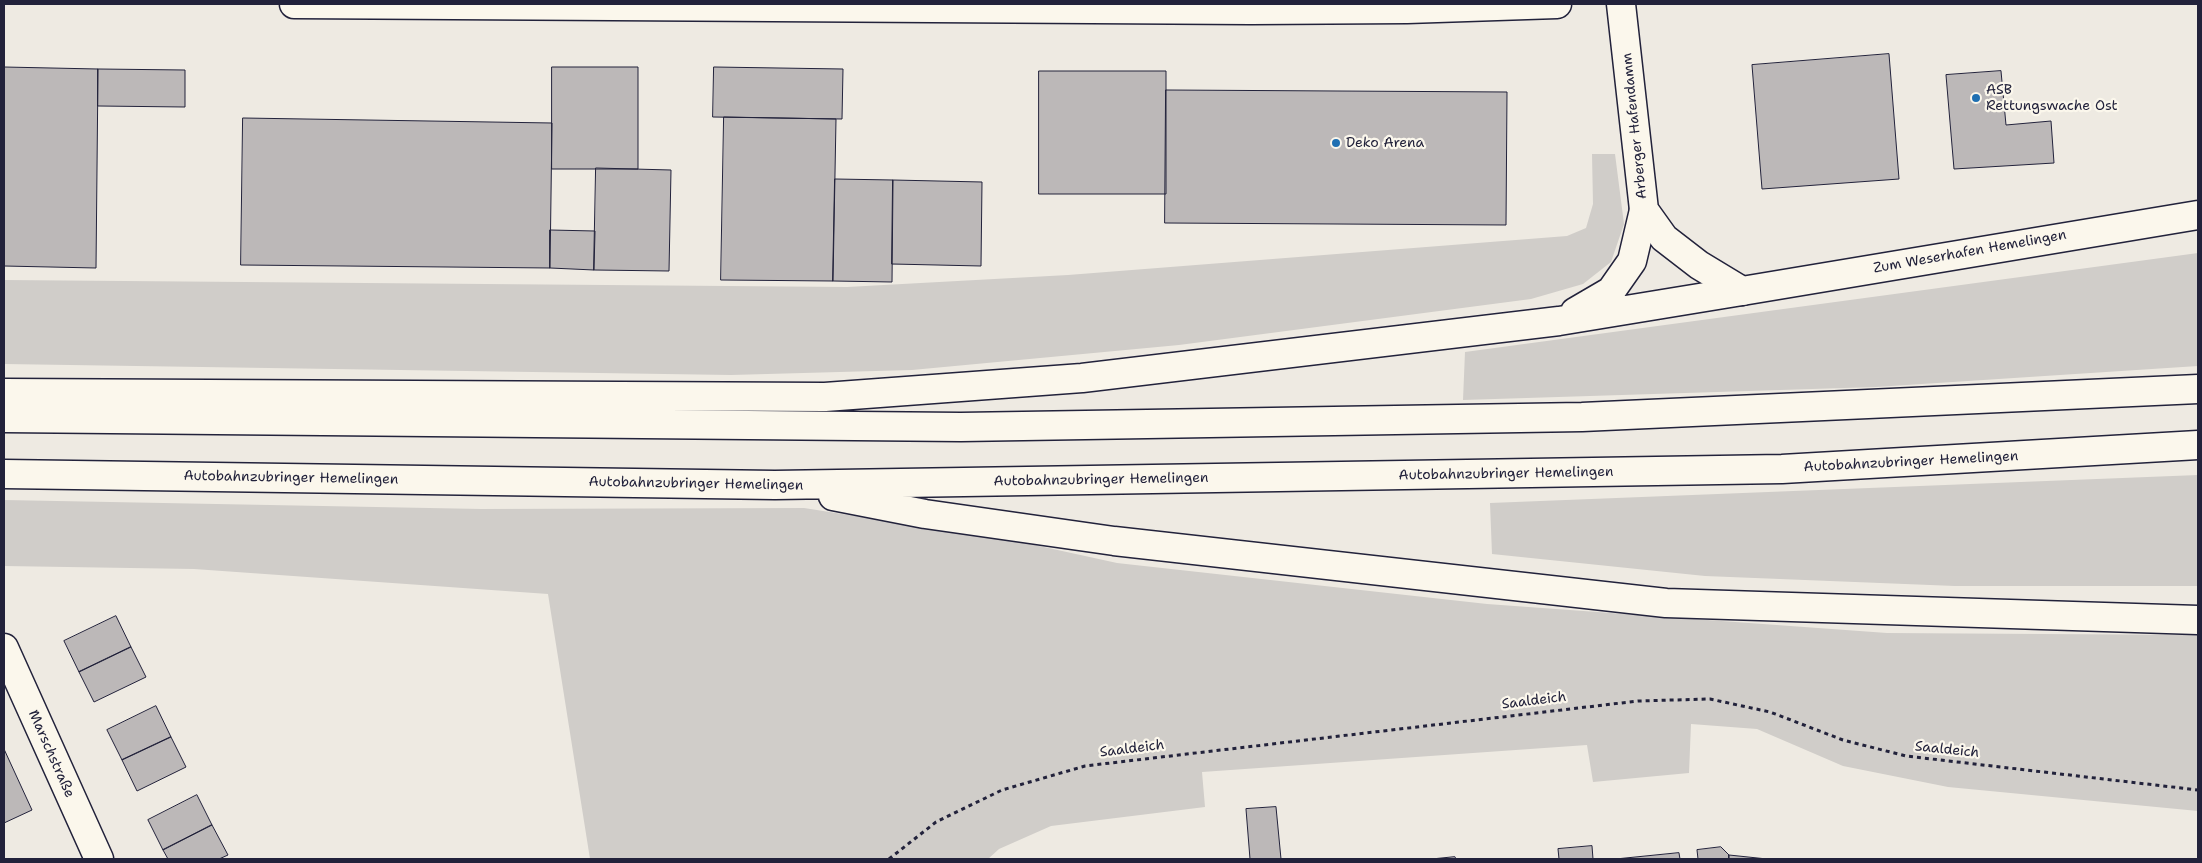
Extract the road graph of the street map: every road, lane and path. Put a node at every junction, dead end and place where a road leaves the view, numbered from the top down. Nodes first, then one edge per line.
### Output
1 (294, 4) edge
2 (1557, 4) edge
3 (1621, 4) edge
4 (1644, 210) junction
5 (2198, 215) edge
6 (1742, 291) junction
7 (1559, 321) junction
8 (2198, 389) edge
9 (4, 393) edge
10 (4, 418) edge
11 (2198, 444) edge
12 (4, 474) edge
13 (775, 486) junction
14 (2198, 620) edge
15 (4, 648) edge
16 (2198, 790) edge
17 (99, 859) edge
18 (889, 859) edge

1 - 2 main road
3 - 4 main road, Arberger Hafendamm
4 - 6 main road, Arberger Hafendamm
4 - 7 main road
5 - 6 main road, Zum Weserhafen Hemelingen
6 - 7 main road, Zum Weserhafen Hemelingen
7 - 9 main road, Zum Weserhafen Hemelingen
8 - 10 main road
11 - 13 main road, Autobahnzubringer Hemelingen
12 - 13 main road, Autobahnzubringer Hemelingen
13 - 14 main road
15 - 17 main road, Marschstraße
16 - 18 path, Saaldeich

